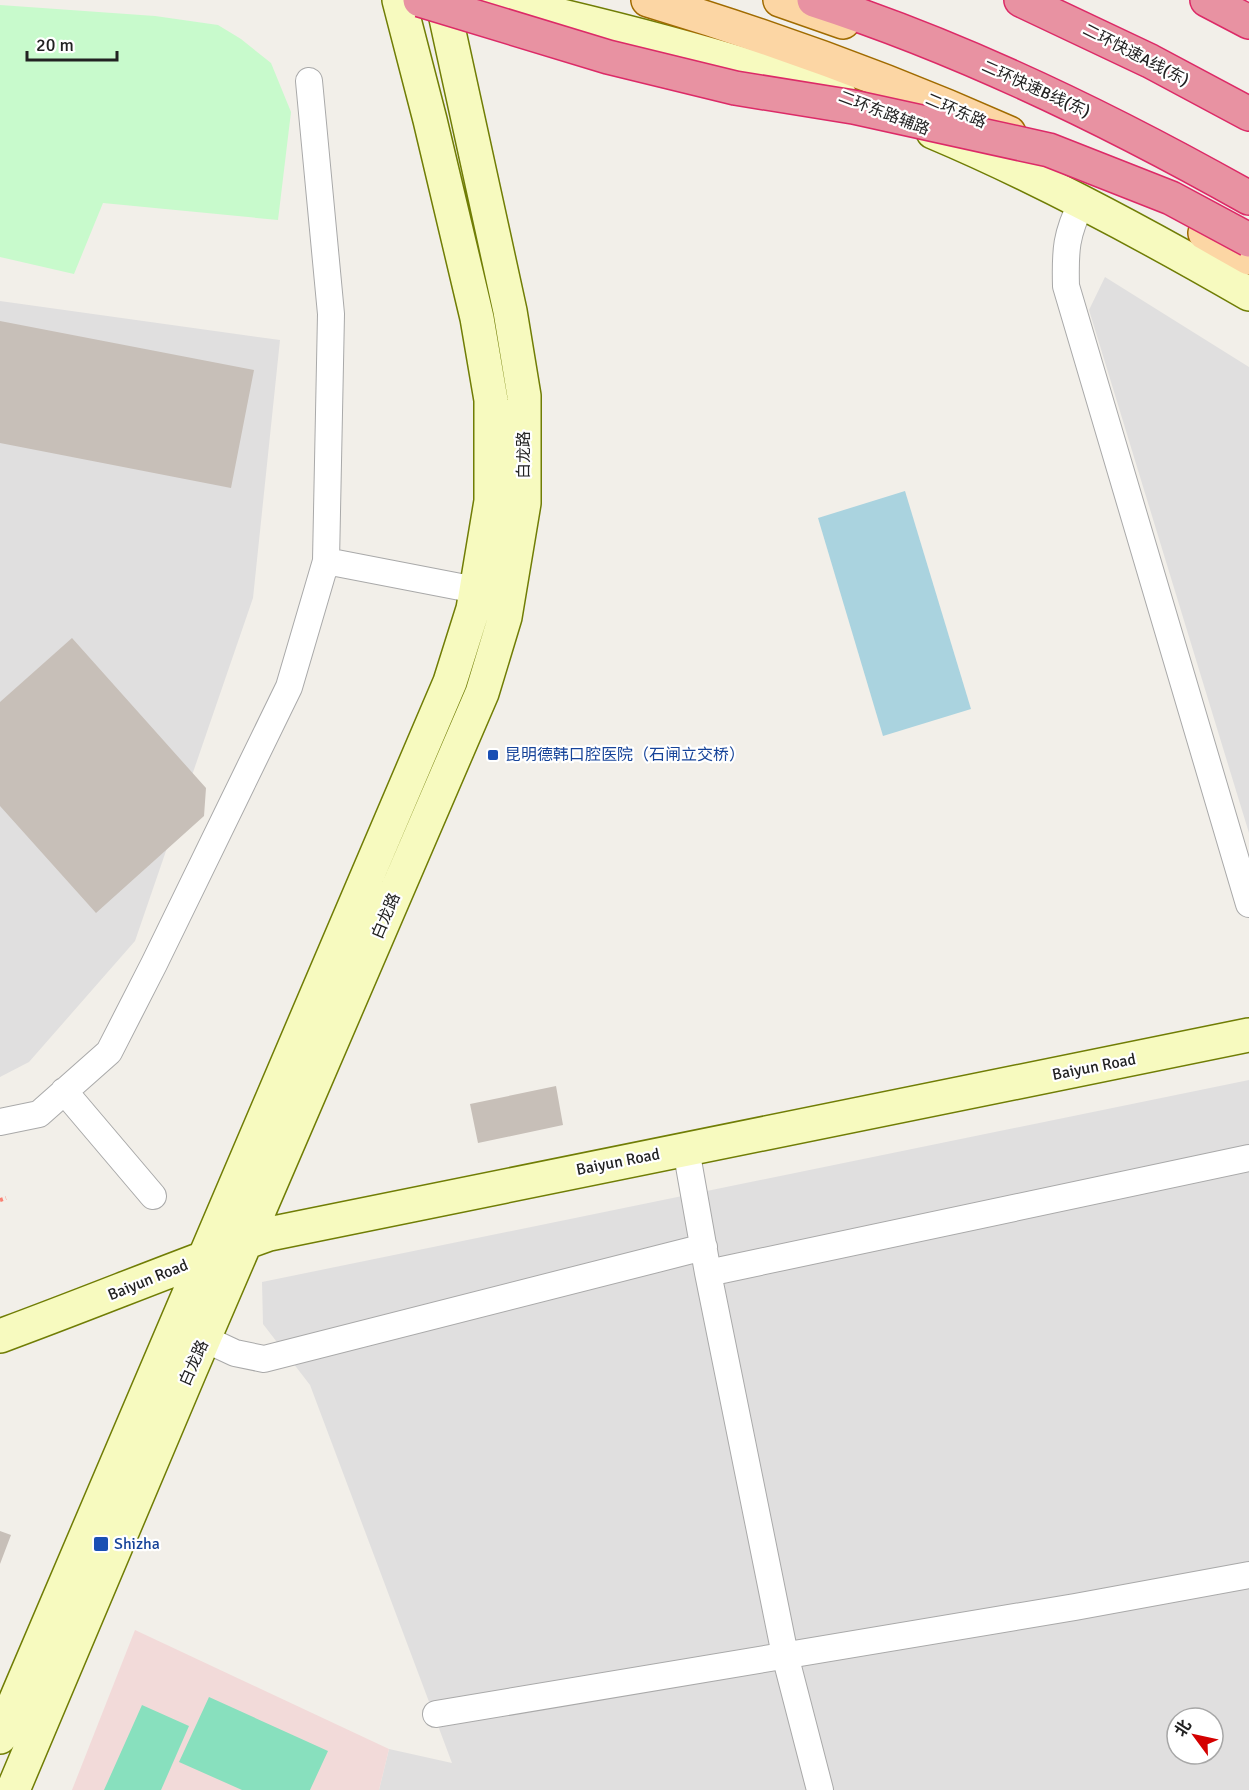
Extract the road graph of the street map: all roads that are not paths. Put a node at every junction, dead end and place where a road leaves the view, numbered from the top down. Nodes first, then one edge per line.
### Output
1 (399, 0) edge
2 (420, 0) edge
3 (442, 0) edge
4 (492, 0) edge
5 (648, 0) edge
6 (780, 0) edge
7 (814, 0) edge
8 (1021, 0) edge
9 (1031, 0) edge
10 (1207, 0) edge
11 (1249, 22) edge
12 (309, 81) dead end
13 (1249, 109) edge
14 (1249, 114) edge
15 (1249, 198) edge
16 (1082, 202) junction
17 (1249, 211) edge
18 (1249, 240) edge
19 (1249, 258) edge
20 (1249, 294) edge
21 (326, 561) junction
22 (476, 590) junction
23 (1249, 904) edge
24 (1249, 1035) edge
25 (64, 1091) junction
26 (0, 1122) edge
27 (686, 1149) junction
28 (1249, 1158) edge
29 (153, 1196) dead end
30 (246, 1242) junction
31 (704, 1247) junction
32 (205, 1257) junction
33 (708, 1273) junction
34 (0, 1336) edge
35 (205, 1339) junction
36 (1249, 1575) edge
37 (785, 1655) junction
38 (436, 1714) dead end
39 (0, 1737) edge
40 (13, 1790) edge
41 (820, 1790) edge

1 - 22 main road, 白龙路
2 - 18 highway, bridge
3 - 30 main road, 白龙路
4 - 16 main road, 二环东路辅路
5 - 19 main road, 二环东路, bridge
6 - 17 main road
7 - 15 highway, 二环快速B线(东)
8 - 14 highway, 二环快速A线(东)
9 - 13 main road
10 - 11 highway
12 - 21 street
16 - 20 main road, 二环东路辅路
16 - 23 street
21 - 22 street
21 - 25 street
22 - 32 main road, 白龙路
24 - 27 main road, Baiyun Road
25 - 26 street
25 - 29 street
27 - 30 main road, Baiyun Road
27 - 31 street
28 - 33 street
30 - 32 main road, Baiyun Road
30 - 35 main road, 白龙路
31 - 33 street
31 - 35 street
32 - 34 main road, Baiyun Road
32 - 39 main road, 白龙路
33 - 37 street
35 - 40 main road, 白龙路
36 - 37 street
37 - 38 street
37 - 41 street

